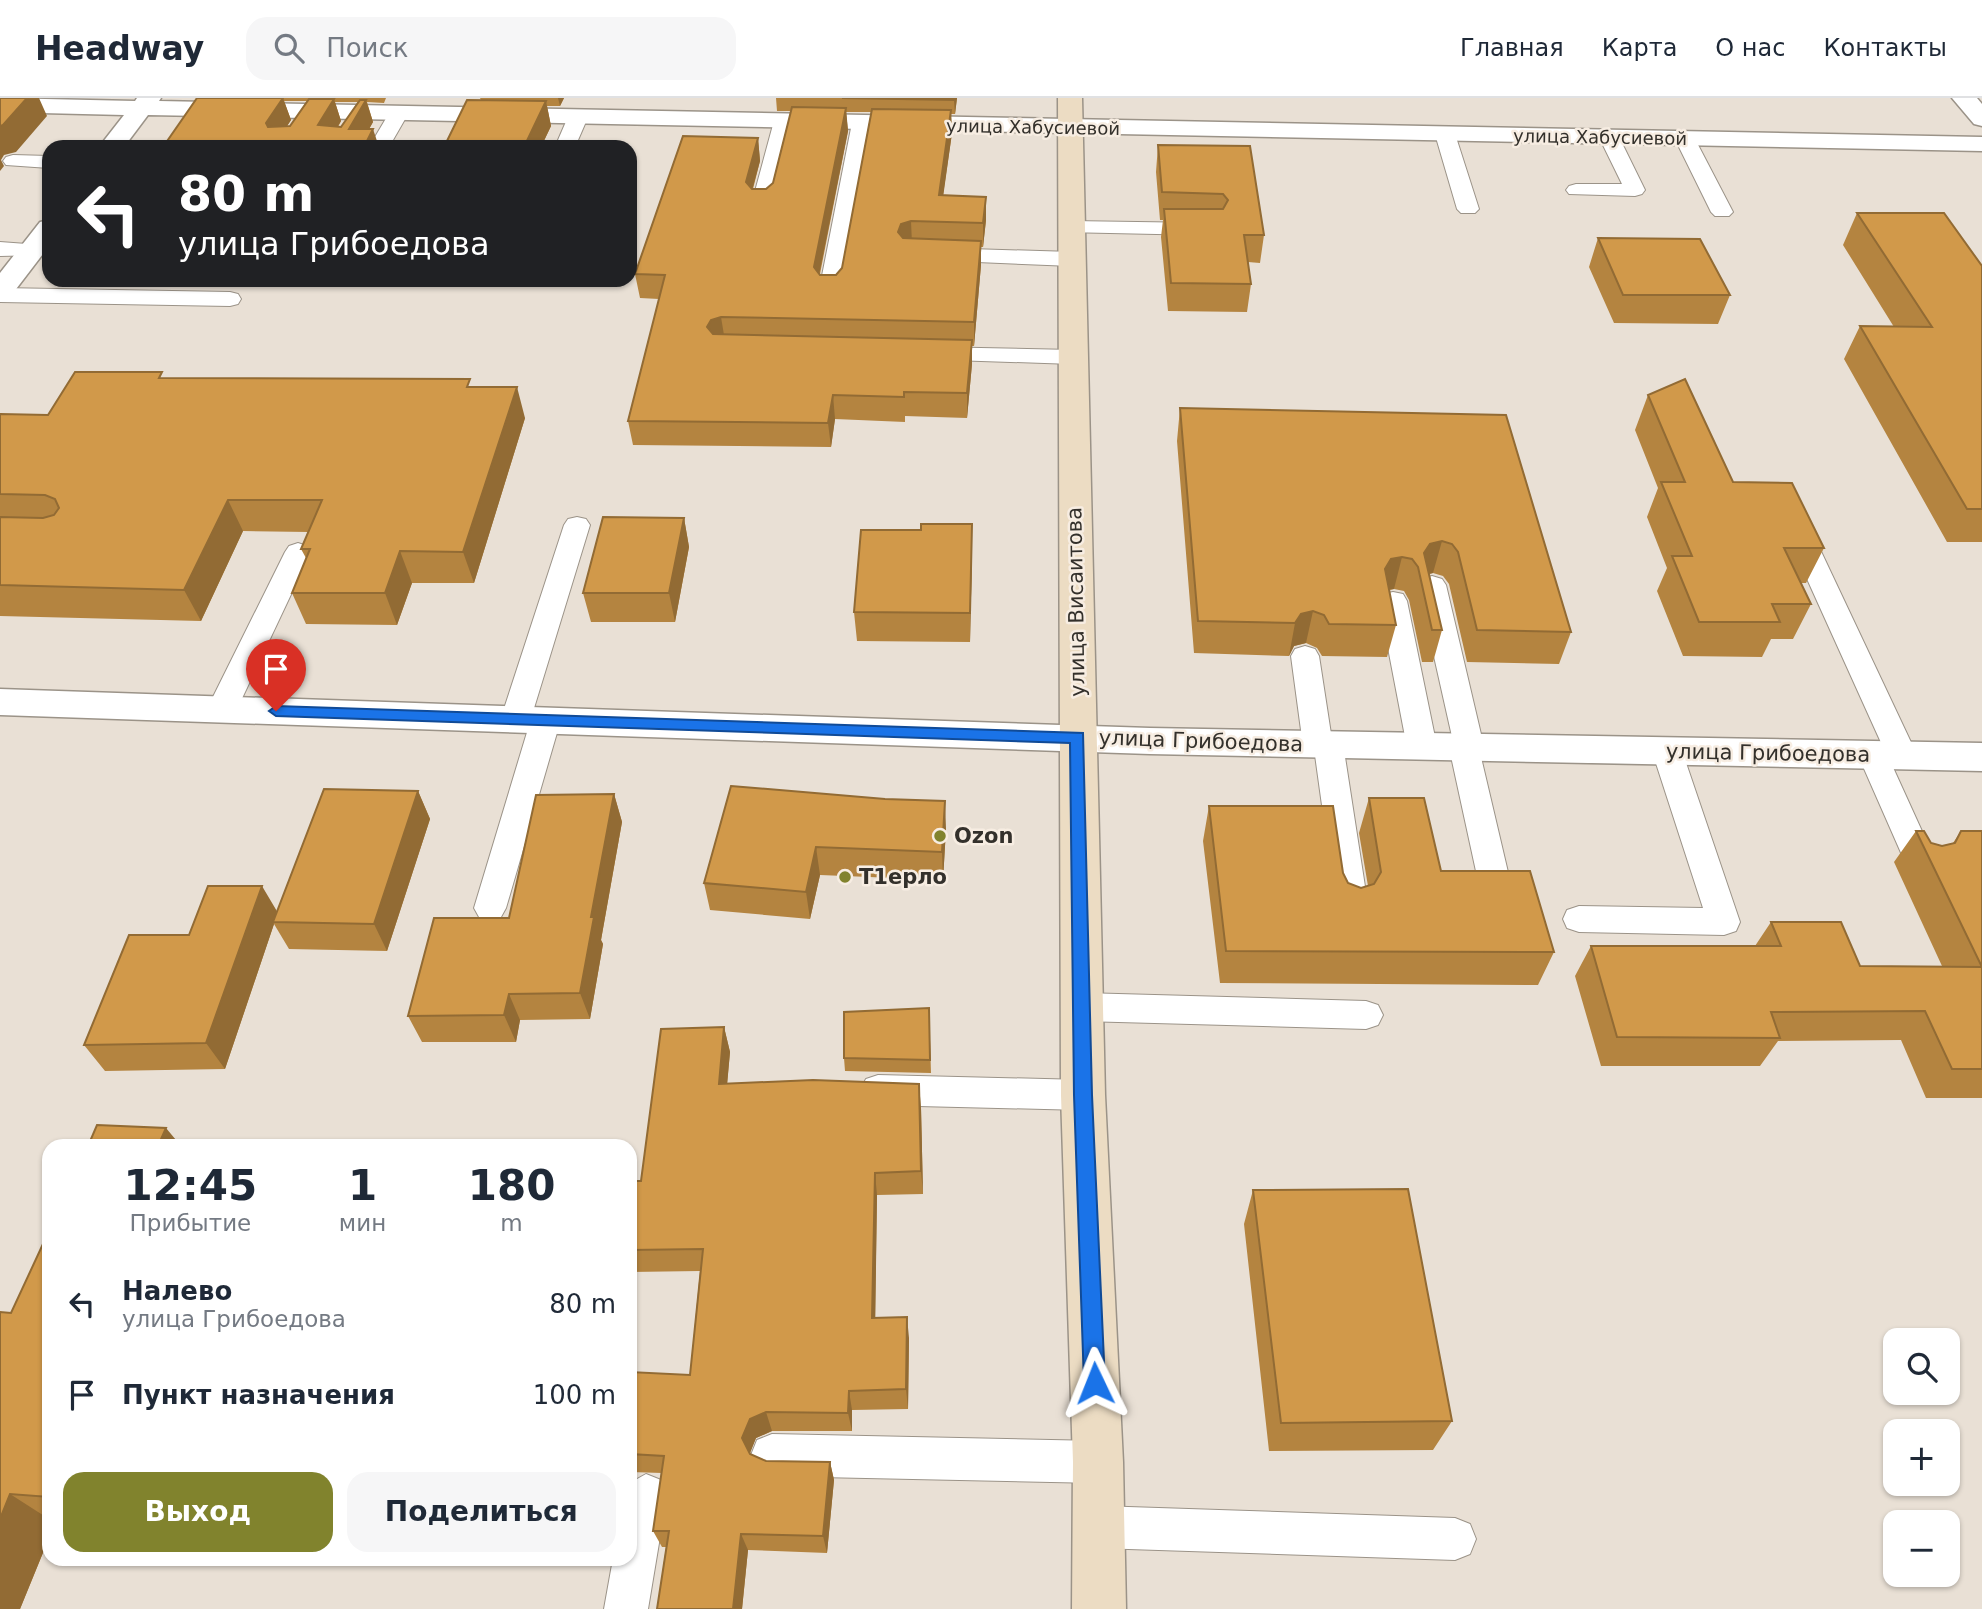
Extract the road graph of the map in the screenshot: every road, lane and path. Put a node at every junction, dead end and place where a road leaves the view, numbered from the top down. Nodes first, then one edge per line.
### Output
1 (1964, 98) edge
2 (145, 103) edge
3 (0, 105) edge
4 (359, 113) junction
5 (1070, 113) edge
6 (398, 114) junction
7 (578, 117) junction
8 (1982, 119) edge
9 (784, 121) junction
10 (862, 123) junction
11 (1445, 134) junction
12 (345, 135) edge
13 (1609, 137) junction
14 (1685, 139) junction
15 (116, 140) edge
16 (383, 140) edge
17 (568, 140) edge
18 (1982, 144) edge
19 (13, 161) dead end
20 (42, 162) edge
21 (1576, 190) dead end
22 (762, 206) edge
23 (1468, 209) dead end
24 (1722, 212) dead end
25 (1211, 229) edge
26 (42, 237) edge
27 (1072, 243) junction
28 (0, 249) edge
29 (32, 250) junction
30 (912, 254) edge
31 (830, 291) edge
32 (0, 293) edge
33 (230, 299) dead end
34 (905, 354) edge
35 (1073, 357) junction
36 (1793, 518) edge
37 (577, 525) dead end
38 (298, 552) dead end
39 (1432, 585) edge
40 (1393, 601) edge
41 (1305, 656) dead end
42 (0, 702) edge
43 (222, 709) junction
44 (531, 719) junction
45 (1077, 737) junction
46 (1323, 745) junction
47 (1422, 747) junction
48 (1466, 747) junction
49 (1667, 751) junction
50 (1887, 755) junction
51 (1982, 757) edge
52 (1920, 862) edge
53 (1494, 885) edge
54 (1352, 906) edge
55 (490, 908) dead end
56 (1579, 919) dead end
57 (1082, 1007) junction
58 (1366, 1015) dead end
59 (848, 1089) edge
60 (1083, 1095) junction
61 (772, 1455) dead end
62 (1098, 1462) junction
63 (646, 1494) dead end
64 (1098, 1527) junction
65 (1455, 1539) dead end
66 (637, 1546) edge
67 (633, 1566) edge
68 (626, 1609) edge
69 (1099, 1609) edge

1 - 8 street
2 - 3 street, улица Хабусиевой
2 - 4 street, улица Хабусиевой
2 - 15 street
4 - 6 street, улица Хабусиевой
4 - 12 lane
5 - 10 street, улица Хабусиевой
5 - 11 street, улица Хабусиевой
5 - 27 main road, улица Висаитова
6 - 7 street, улица Хабусиевой
6 - 16 lane
7 - 9 street, улица Хабусиевой
7 - 17 lane
9 - 10 street, улица Хабусиевой
9 - 22 lane
10 - 31 lane
11 - 13 street, улица Хабусиевой
11 - 23 lane
13 - 14 street, улица Хабусиевой
13 - 21 lane
14 - 18 street, улица Хабусиевой
14 - 24 lane
19 - 20 lane
25 - 27 lane
26 - 29 street
27 - 30 lane
27 - 35 main road, улица Висаитова
28 - 29 lane
29 - 32 street
32 - 33 lane
34 - 35 lane
35 - 45 main road, улица Висаитова
36 - 50 lane
37 - 44 lane
38 - 43 lane
39 - 48 lane
40 - 47 lane
41 - 46 lane
42 - 43 street, улица Грибоедова
43 - 44 street, улица Грибоедова
44 - 45 street, улица Грибоедова
44 - 55 lane
45 - 46 street, улица Грибоедова
45 - 57 main road, улица Висаитова
46 - 47 street, улица Грибоедова
46 - 54 lane
47 - 48 street, улица Грибоедова
48 - 49 street, улица Грибоедова
48 - 53 lane
49 - 50 street, улица Грибоедова
49 - 56 lane
50 - 51 street, улица Грибоедова
50 - 52 lane
57 - 58 lane
57 - 60 main road, улица Висаитова
59 - 60 lane
60 - 62 main road, улица Висаитова
61 - 62 lane
62 - 64 main road, улица Висаитова
63 - 66 lane
64 - 65 lane
64 - 69 main road, улица Висаитова
67 - 68 lane

